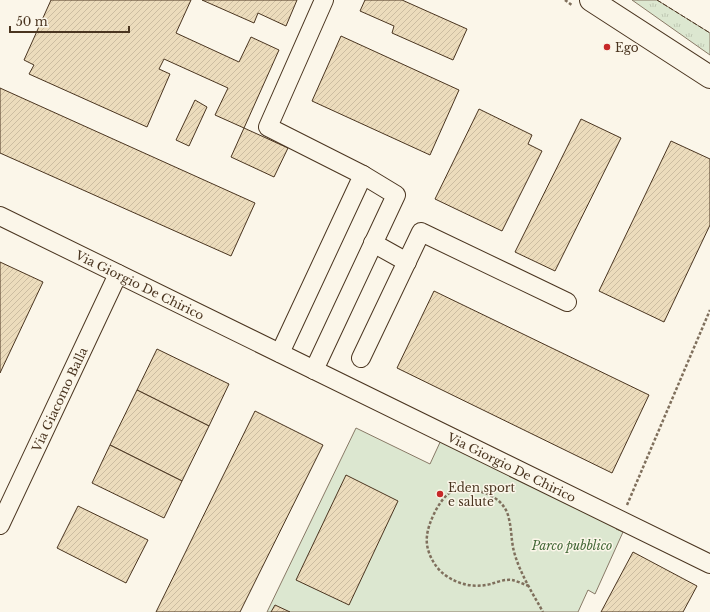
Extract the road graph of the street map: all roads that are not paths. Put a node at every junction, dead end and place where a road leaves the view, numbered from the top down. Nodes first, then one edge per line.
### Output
1 (324, 0) edge
2 (591, 0) edge
3 (710, 77) edge
4 (364, 175) junction
5 (0, 216) edge
6 (374, 243) junction
7 (407, 262) junction
8 (118, 274) junction
9 (567, 302) dead end
10 (280, 353) junction
11 (361, 358) dead end
12 (314, 370) junction
13 (0, 525) edge
14 (710, 564) edge

1 - 4 street
2 - 3 main road
4 - 6 street
4 - 10 street
5 - 8 street, Via Giorgio De Chirico
6 - 7 street
6 - 12 street
7 - 9 street
7 - 11 street
8 - 10 street, Via Giorgio De Chirico
8 - 13 street, Via Giacomo Balla
10 - 12 street, Via Giorgio De Chirico
12 - 14 street, Via Giorgio De Chirico

